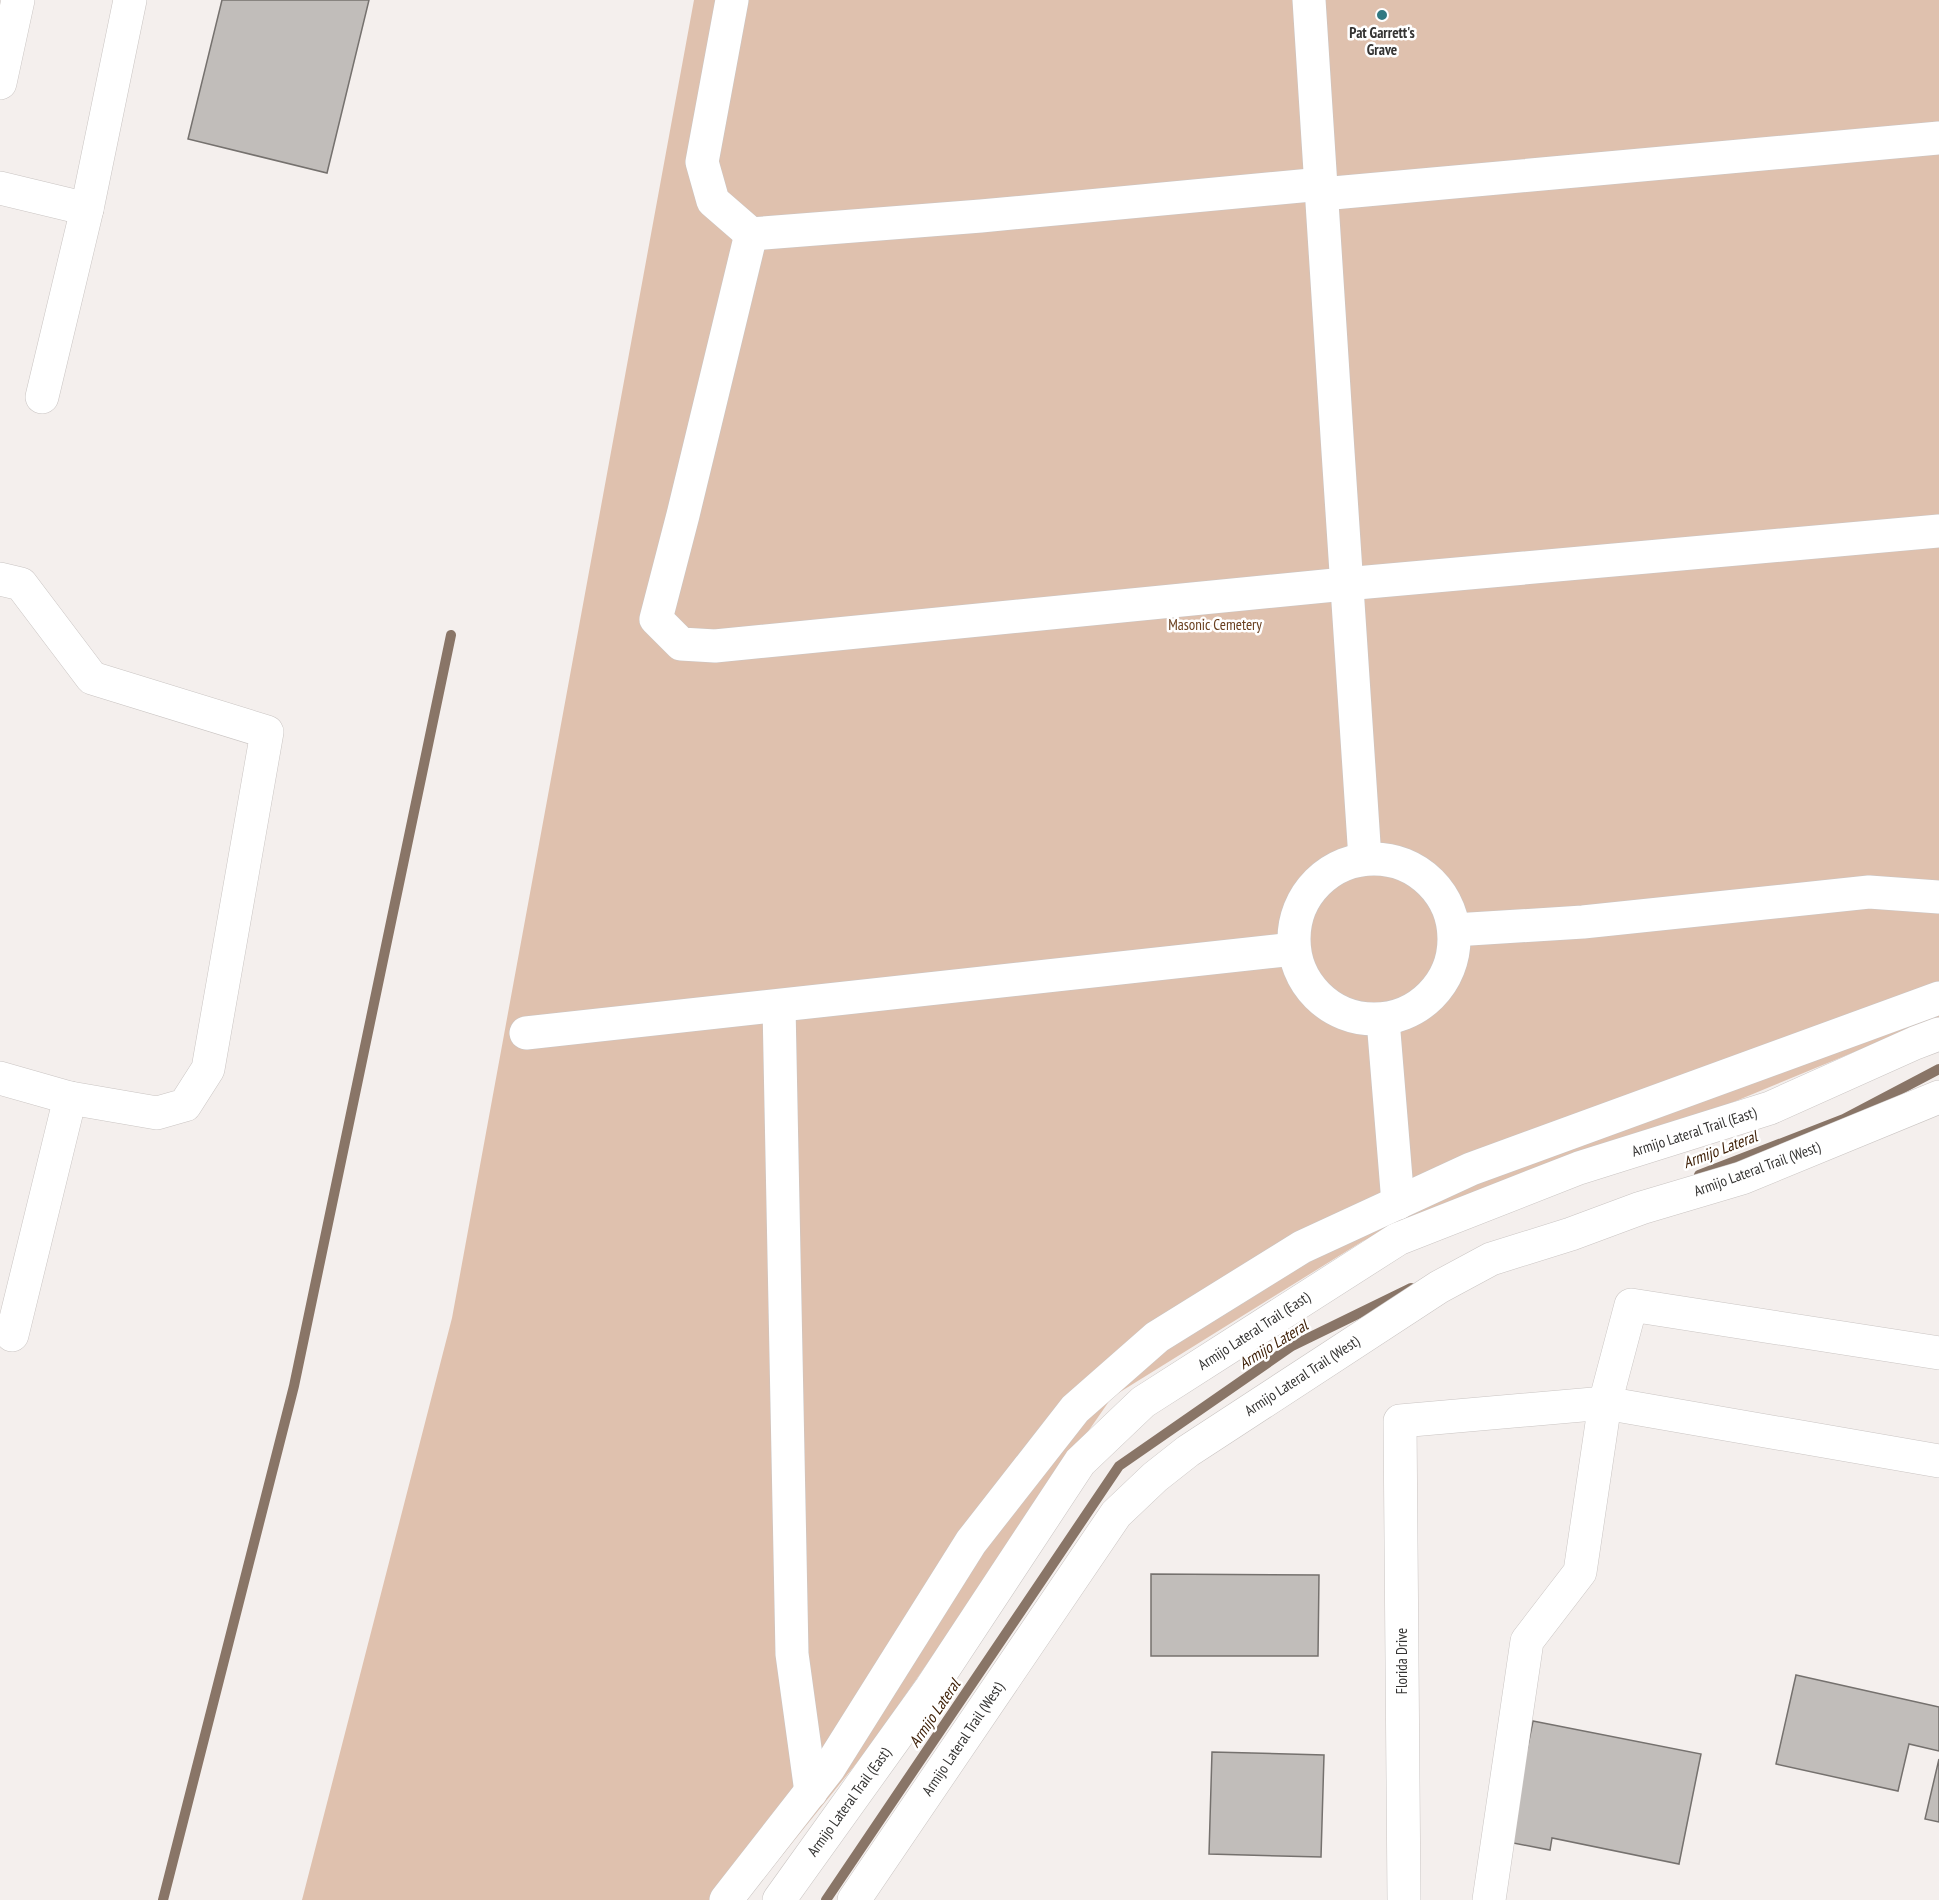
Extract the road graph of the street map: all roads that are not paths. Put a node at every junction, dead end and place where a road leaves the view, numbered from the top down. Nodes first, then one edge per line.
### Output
1 (18, 0) edge
2 (130, 0) edge
3 (732, 0) edge
4 (1309, 0) edge
5 (0, 83) edge
6 (1939, 138) edge
7 (0, 188) edge
8 (1322, 189) junction
9 (87, 209) junction
10 (751, 234) junction
11 (42, 397) dead end
12 (1939, 531) edge
13 (0, 579) edge
14 (1345, 584) junction
15 (1365, 859) junction
16 (1939, 897) edge
17 (1454, 930) junction
18 (1294, 949) junction
19 (1939, 998) edge
20 (779, 1006) junction
21 (1383, 1020) junction
22 (526, 1033) dead end
23 (1939, 1034) edge
24 (0, 1078) edge
25 (1939, 1097) edge
26 (70, 1098) junction
27 (1398, 1203) junction
28 (12, 1335) dead end
29 (1939, 1353) edge
30 (1605, 1403) junction
31 (1939, 1461) edge
32 (811, 1792) junction
33 (726, 1900) edge
34 (779, 1900) edge
35 (854, 1900) edge
36 (1404, 1900) edge
37 (1489, 1900) edge

1 - 5 street
2 - 9 street
3 - 10 street
4 - 8 street
6 - 8 street
7 - 9 street
8 - 10 street
8 - 14 street
9 - 11 street
10 - 14 street
12 - 14 street
13 - 26 street
14 - 15 street
15 - 17 street
15 - 18 street
16 - 17 street
17 - 21 street
18 - 20 street
18 - 21 street
19 - 27 street
20 - 22 street
20 - 32 street
21 - 27 street
23 - 34 street, Armijo Lateral Trail (East)
24 - 26 street
25 - 35 street, Armijo Lateral Trail (West)
26 - 28 street
27 - 32 street
29 - 30 street
30 - 31 street
30 - 36 street, Florida Drive
30 - 37 street
32 - 33 street

